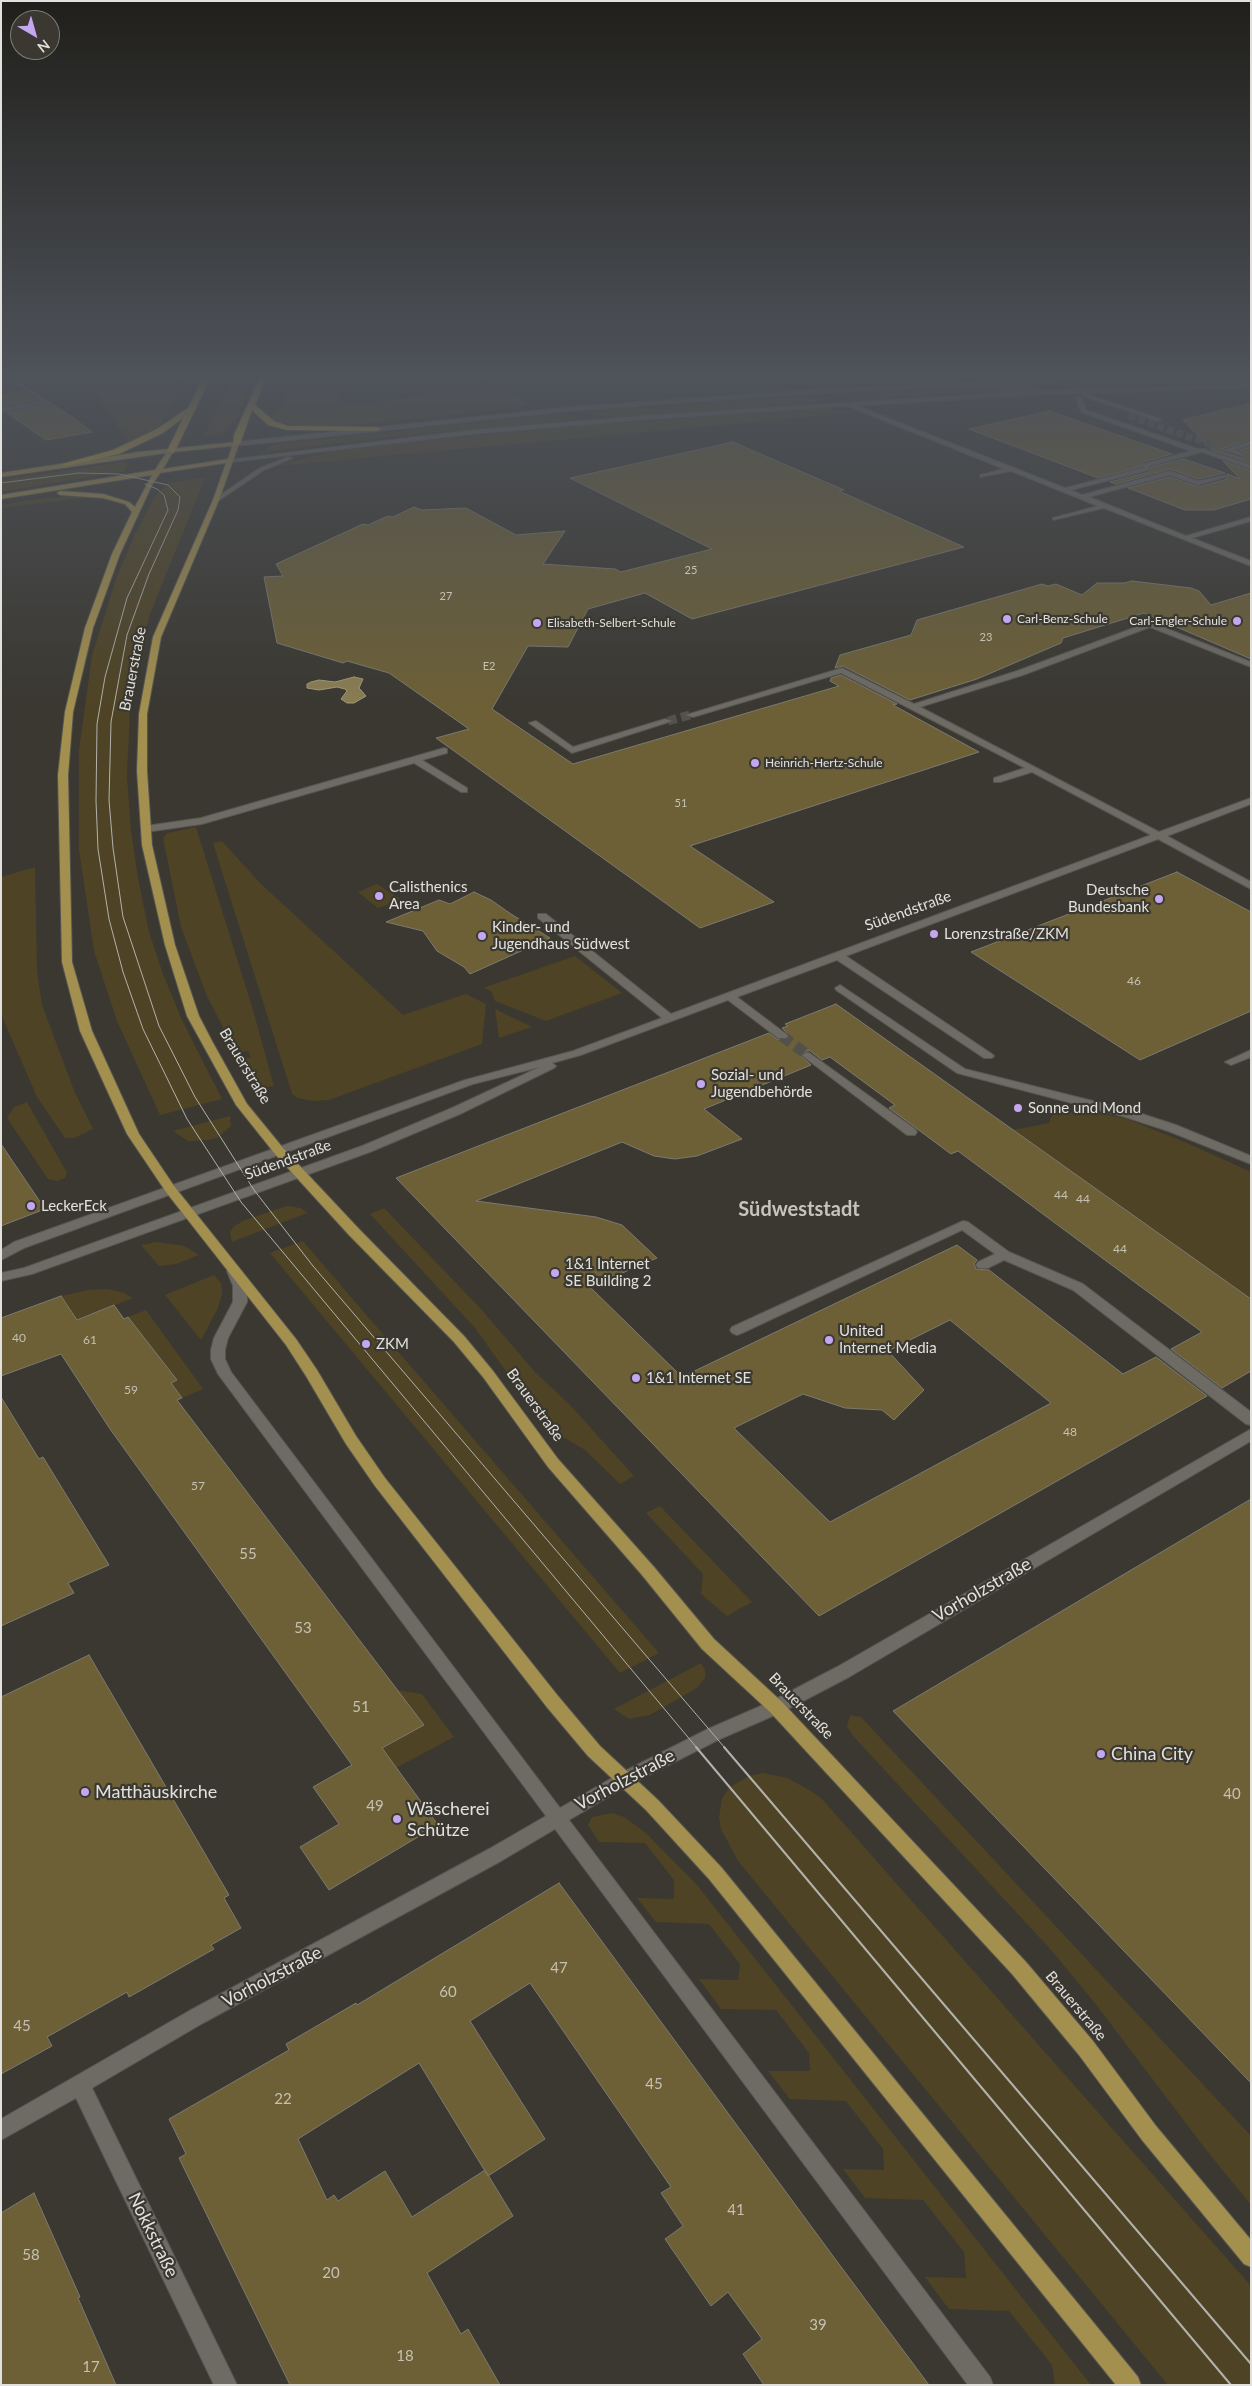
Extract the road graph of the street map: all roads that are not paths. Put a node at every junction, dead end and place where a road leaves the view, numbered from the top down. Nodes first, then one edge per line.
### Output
1 (65, 486) edge
2 (149, 486) edge
3 (221, 486) edge
4 (236, 486) edge
5 (1055, 486) edge
6 (1078, 486) edge
7 (1121, 486) edge
8 (1064, 490) junction
9 (17, 494) junction
10 (1, 497) edge
11 (1082, 497) junction
12 (216, 500) junction
13 (1105, 506) junction
14 (136, 512) junction
15 (1055, 519) dead end
16 (1251, 519) edge
17 (1185, 538) junction
18 (1251, 564) edge
19 (1251, 665) edge
20 (912, 706) junction
21 (690, 715) tunnel mouth
22 (668, 721) tunnel mouth
23 (533, 723) dead end
24 (444, 751) dead end
25 (414, 759) junction
26 (1032, 769) junction
27 (997, 780) dead end
28 (464, 790) dead end
29 (1251, 801) edge
30 (146, 829) junction
31 (1158, 834) junction
32 (1251, 886) edge
33 (542, 916) dead end
34 (837, 955) junction
35 (840, 988) dead end
36 (729, 996) junction
37 (669, 1018) junction
38 (782, 1036) tunnel mouth
39 (577, 1053) junction
40 (1251, 1053) edge
41 (808, 1055) tunnel mouth
42 (988, 1056) dead end
43 (1231, 1062) dead end
44 (912, 1132) dead end
45 (279, 1151) junction
46 (1251, 1160) edge
47 (301, 1174) junction
48 (170, 1189) junction
49 (189, 1212) junction
50 (1004, 1254) junction
51 (1, 1256) edge
52 (983, 1265) dead end
53 (234, 1272) junction
54 (1, 1277) edge
55 (737, 1330) dead end
56 (1251, 1420) edge
57 (1251, 1434) edge
58 (776, 1707) junction
59 (623, 1780) junction
60 (557, 1817) junction
61 (80, 2084) junction
62 (1, 2130) edge
63 (1251, 2256) edge
64 (226, 2385) edge
65 (982, 2385) edge
66 (1130, 2385) edge

1 - 9 main road
2 - 14 main road
3 - 12 main road, Brauerstraße
4 - 12 street
5 - 8 street
6 - 8 street
7 - 11 street
8 - 11 street
9 - 10 main road
9 - 14 main road
11 - 13 street
12 - 30 main road, Brauerstraße
13 - 15 street
13 - 17 street
14 - 48 main road
16 - 17 street
17 - 18 street
19 - 20 street
20 - 21 street
20 - 26 street
22 - 23 street
24 - 25 street
25 - 28 street
25 - 30 street
26 - 27 street
26 - 31 street
29 - 31 street, Südendstraße
30 - 45 main road, Brauerstraße
31 - 32 street
31 - 34 street, Südendstraße
33 - 37 street
34 - 36 street, Südendstraße
34 - 42 street
35 - 46 street
36 - 37 street, Südendstraße
36 - 38 street
37 - 39 street, Südendstraße
39 - 45 street, Südendstraße
39 - 47 street, Südendstraße
40 - 43 street
41 - 44 street
45 - 47 main road, Brauerstraße
45 - 48 street, Südendstraße
47 - 49 street, Südendstraße
47 - 58 main road, Brauerstraße
48 - 49 main road
48 - 51 street, Südendstraße
49 - 53 main road
49 - 54 street, Südendstraße
50 - 52 street
50 - 55 street
50 - 56 street
53 - 59 main road
53 - 60 street
57 - 58 street, Vorholzstraße
58 - 59 street, Vorholzstraße
58 - 63 main road, Brauerstraße
59 - 60 street, Vorholzstraße
59 - 66 main road
60 - 61 street, Vorholzstraße
60 - 65 street
61 - 62 street, Vorholzstraße
61 - 64 street, Nokkstraße

